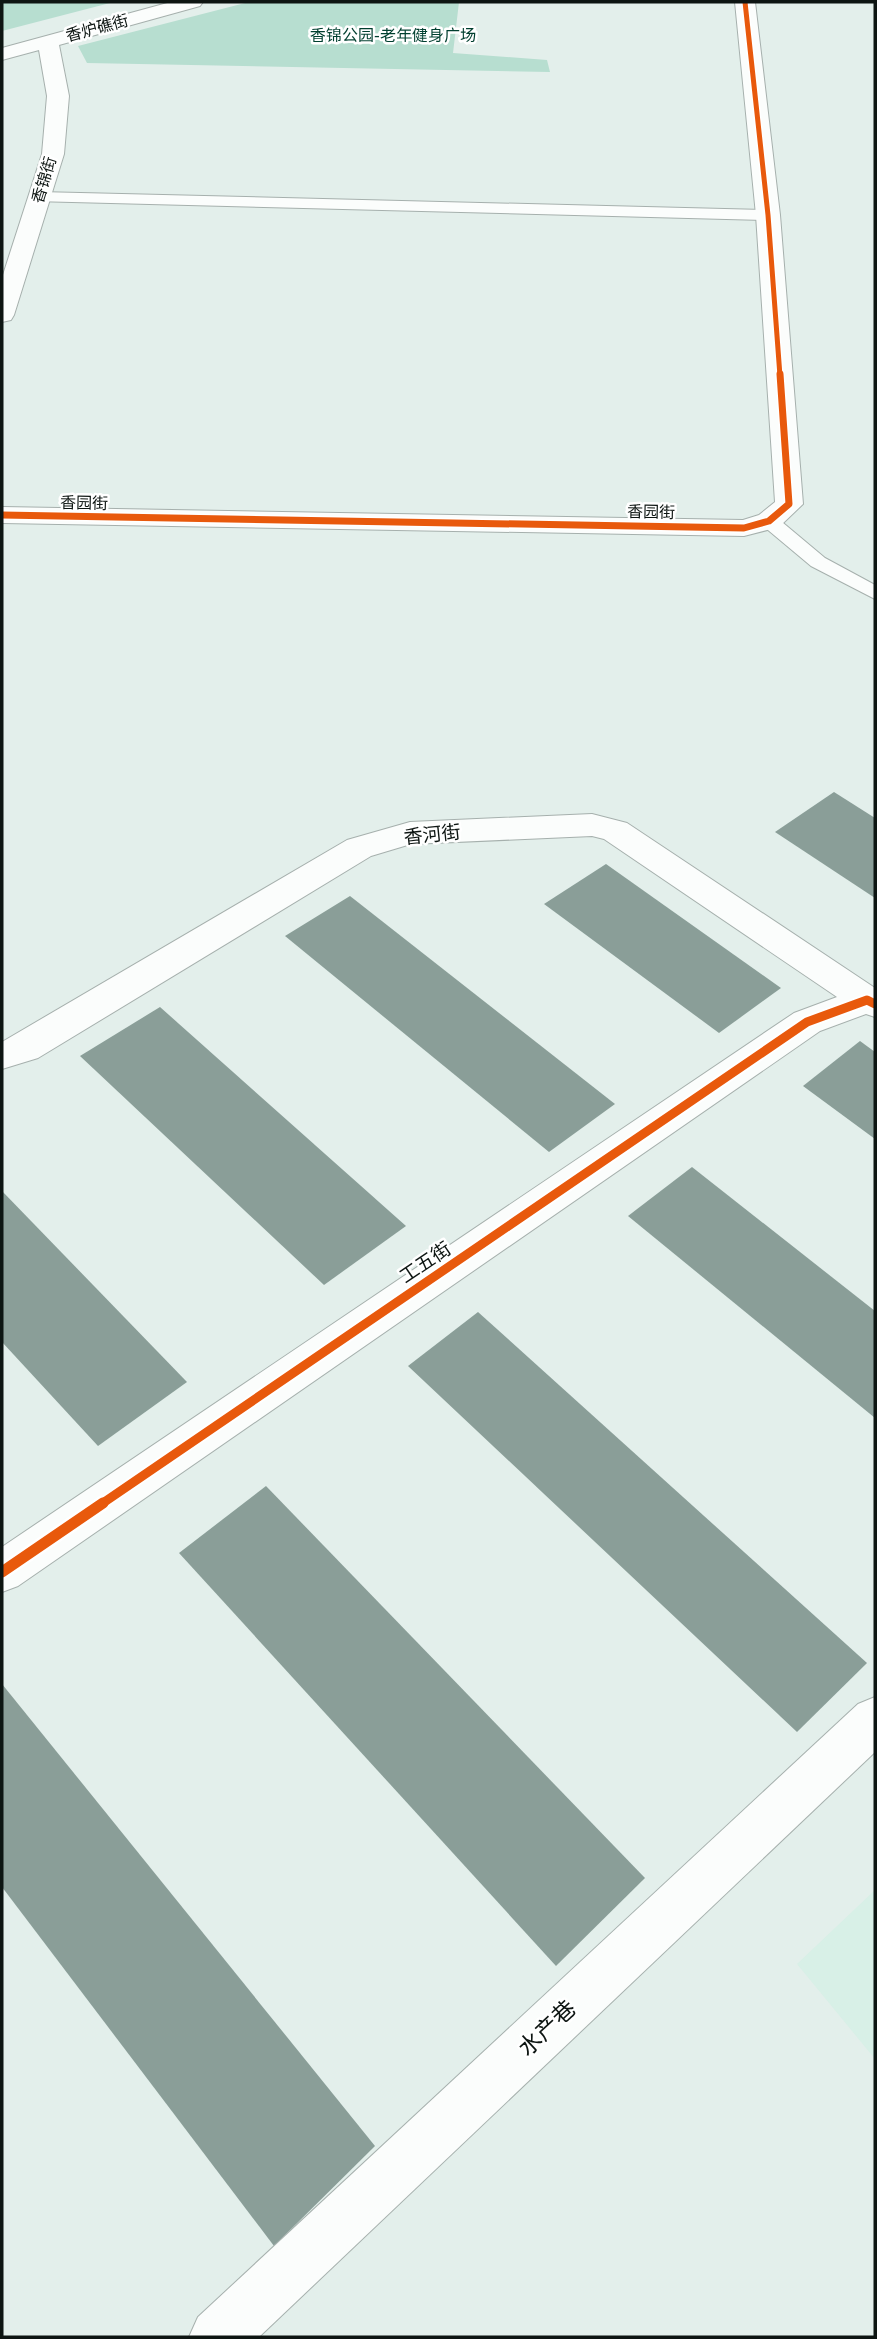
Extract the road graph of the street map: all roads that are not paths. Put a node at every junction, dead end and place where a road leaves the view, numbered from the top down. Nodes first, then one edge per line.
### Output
1 (193, 2) edge
2 (744, 2) edge
3 (48, 41) junction
4 (2, 54) edge
5 (39, 197) junction
6 (768, 215) junction
7 (2, 315) edge
8 (2, 515) edge
9 (769, 521) junction
10 (875, 593) edge
11 (871, 1002) edge
12 (2, 1056) edge
13 (2, 1572) edge
14 (875, 1720) edge
15 (218, 2337) edge

1 - 3 street, 香炉礁街
2 - 6 street
3 - 4 street, 香炉礁街
3 - 5 street, 香锦街
5 - 6 lane
5 - 7 street, 香锦街
6 - 9 street
8 - 9 street, 香园街
9 - 10 lane
11 - 12 street, 香河街
11 - 13 street, 工五街
14 - 15 street, 水产巷

